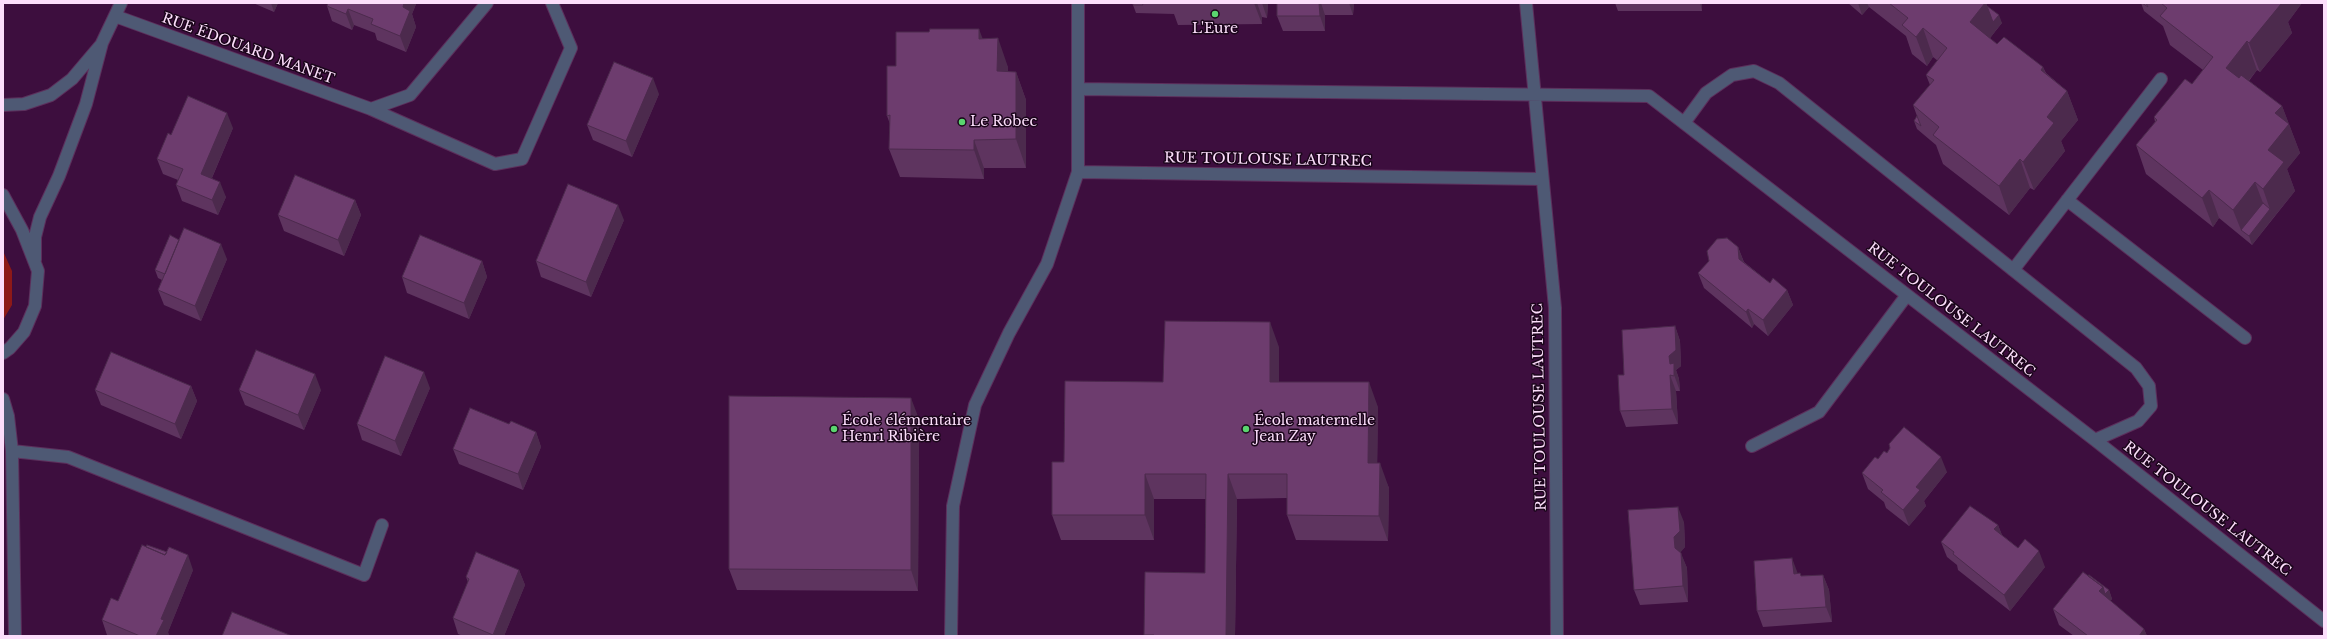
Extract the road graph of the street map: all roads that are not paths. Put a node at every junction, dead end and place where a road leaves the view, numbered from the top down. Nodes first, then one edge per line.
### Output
1 (121, 3) edge
2 (487, 3) edge
3 (552, 3) edge
4 (1078, 3) edge
5 (1526, 3) edge
6 (115, 16) junction
7 (102, 43) junction
8 (2161, 79) dead end
9 (1079, 89) junction
10 (1533, 96) junction
11 (3, 105) edge
12 (371, 109) junction
13 (1684, 123) junction
14 (1078, 172) junction
15 (1542, 179) junction
16 (3, 196) edge
17 (2067, 200) junction
18 (36, 260) junction
19 (2013, 270) junction
20 (1907, 296) junction
21 (2245, 338) dead end
22 (3, 353) edge
23 (3, 399) edge
24 (2095, 440) junction
25 (1752, 446) dead end
26 (12, 451) junction
27 (382, 525) dead end
28 (3, 595) edge
29 (13, 611) junction
30 (2324, 622) edge
31 (15, 636) edge
32 (951, 636) edge
33 (1557, 636) edge

1 - 6 street
2 - 12 street
3 - 12 street, RUE ÉDOUARD MANET
4 - 9 street
5 - 10 street, RUE TOULOUSE LAUTREC
6 - 7 street
6 - 12 street, RUE ÉDOUARD MANET
7 - 11 street
7 - 18 street
8 - 17 street
9 - 10 street, RUE TOULOUSE LAUTREC
9 - 14 street
10 - 13 street, RUE TOULOUSE LAUTREC
10 - 15 street, RUE TOULOUSE LAUTREC
13 - 19 street
13 - 20 street, RUE TOULOUSE LAUTREC
14 - 15 street, RUE TOULOUSE LAUTREC
14 - 32 street
15 - 33 street, RUE TOULOUSE LAUTREC
16 - 18 street
17 - 19 street
17 - 21 street
18 - 22 street
19 - 24 street
20 - 24 street, RUE TOULOUSE LAUTREC
20 - 25 street
23 - 26 street
24 - 30 street, RUE TOULOUSE LAUTREC
26 - 27 street
26 - 29 street
28 - 29 street
29 - 31 street

